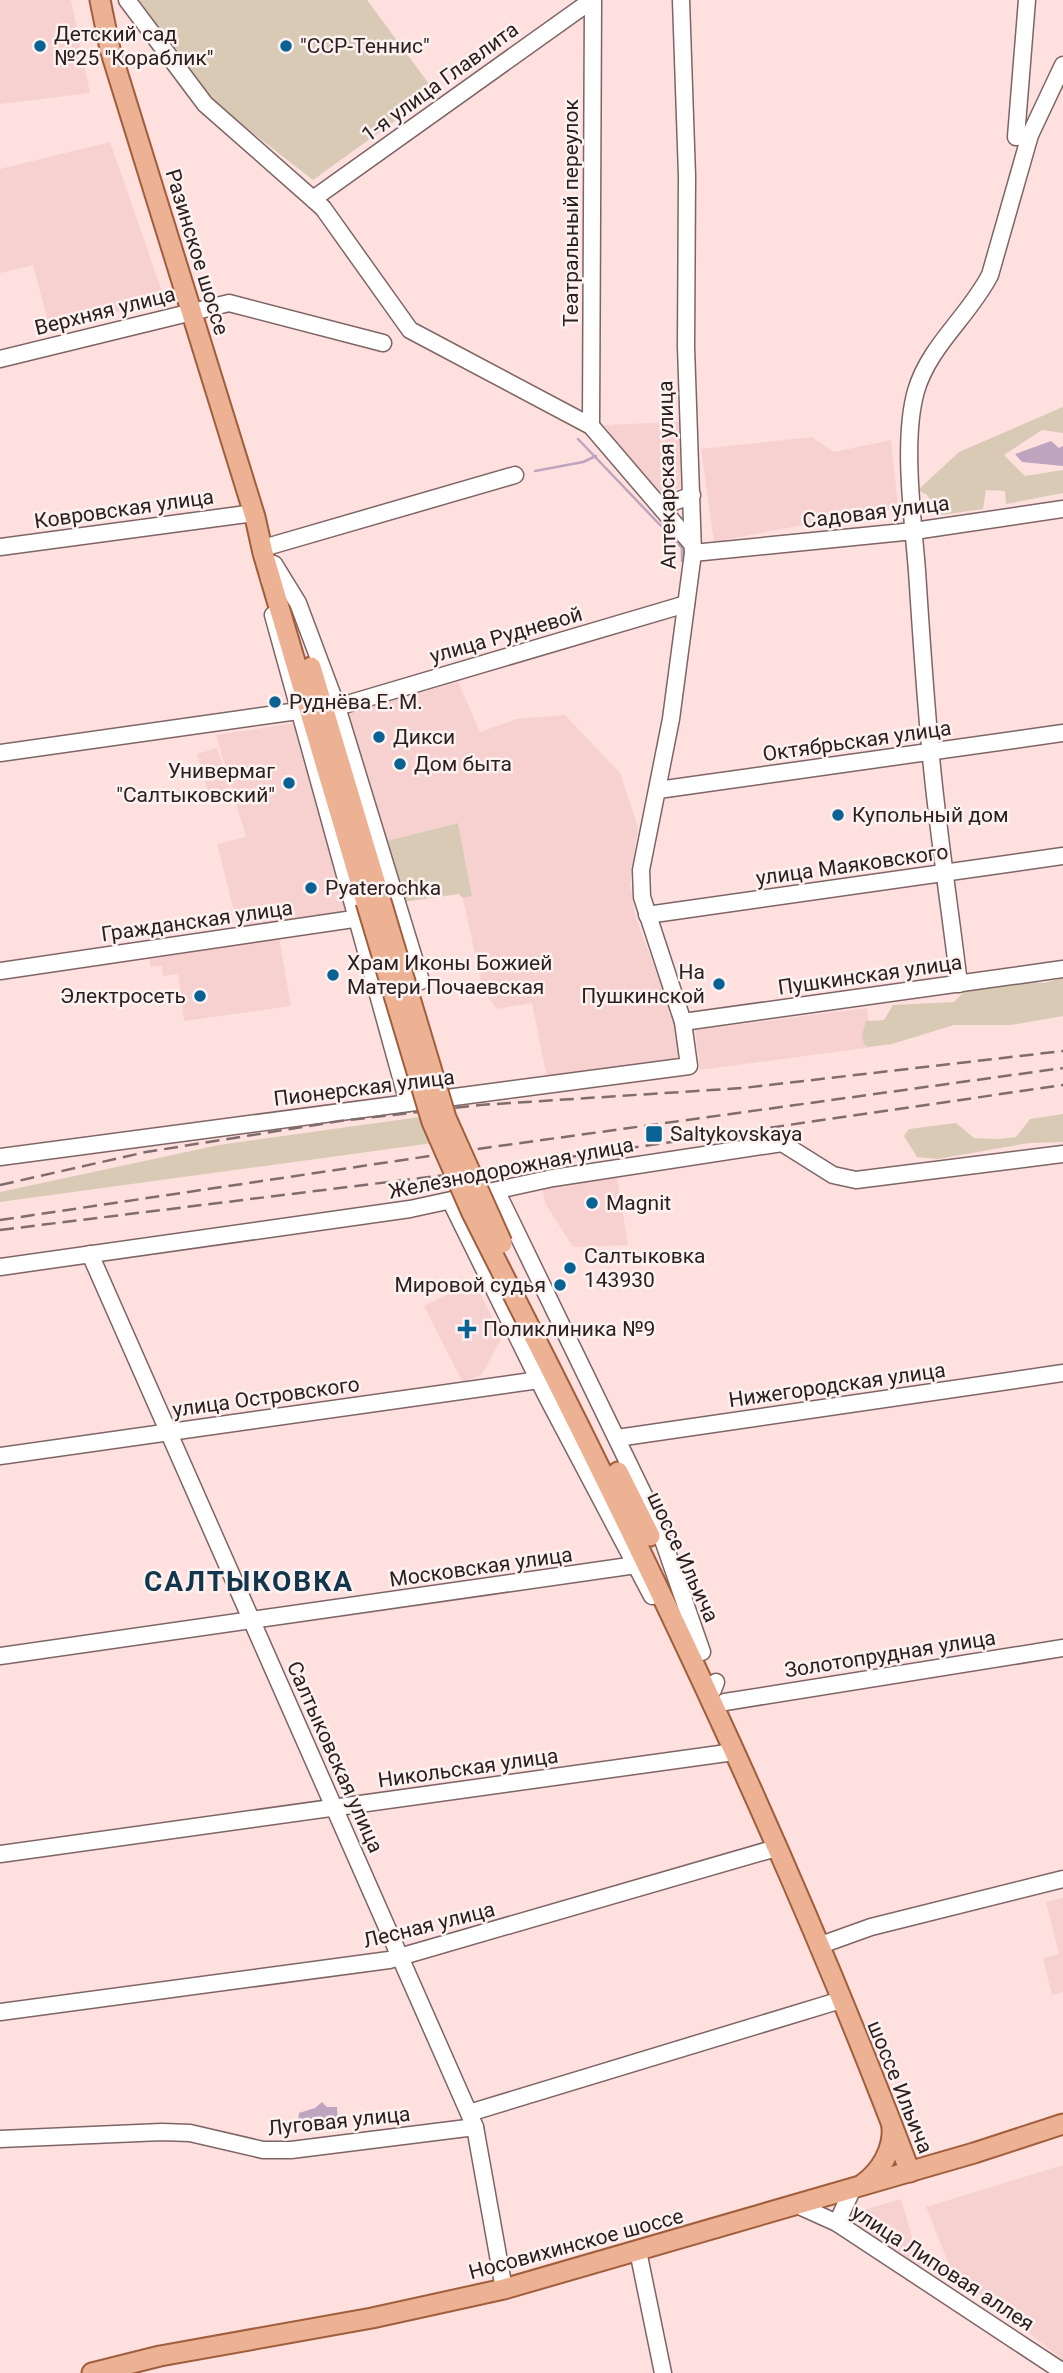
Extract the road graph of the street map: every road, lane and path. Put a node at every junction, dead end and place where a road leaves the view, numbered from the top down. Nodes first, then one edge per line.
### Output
1 (127, 0) edge
2 (593, 0) edge
3 (681, 0) edge
4 (1027, 0) edge
5 (102, 1) edge
6 (1063, 65) edge
7 (1030, 135) junction
8 (313, 200) junction
9 (191, 310) junction
10 (383, 343) dead end
11 (0, 359) edge
12 (591, 426) junction
13 (515, 475) dead end
14 (692, 495) junction
15 (660, 507) junction
16 (1063, 509) edge
17 (254, 515) junction
18 (914, 531) junction
19 (270, 546) junction
20 (0, 547) edge
21 (692, 549) junction
22 (273, 569) junction
23 (686, 604) junction
24 (337, 707) junction
25 (298, 711) junction
26 (1063, 733) edge
27 (0, 752) edge
28 (930, 752) junction
29 (657, 790) junction
30 (1063, 856) edge
31 (945, 873) junction
32 (368, 906) junction
33 (401, 912) junction
34 (647, 915) junction
35 (1063, 969) edge
36 (0, 971) edge
37 (959, 984) junction
38 (376, 987) junction
39 (683, 1022) junction
40 (388, 1030) junction
41 (432, 1100) junction
42 (408, 1103) junction
43 (1063, 1154) edge
44 (0, 1157) edge
45 (497, 1192) junction
46 (451, 1202) junction
47 (517, 1233) junction
48 (476, 1253) junction
49 (90, 1254) junction
50 (0, 1267) edge
51 (532, 1319) junction
52 (1063, 1373) edge
53 (539, 1380) junction
54 (169, 1432) junction
55 (617, 1438) junction
56 (0, 1456) edge
57 (636, 1565) junction
58 (252, 1621) junction
59 (1063, 1648) edge
60 (702, 1652) junction
61 (0, 1656) edge
62 (706, 1680) junction
63 (724, 1702) junction
64 (734, 1752) junction
65 (334, 1807) junction
66 (767, 1825) junction
67 (776, 1847) junction
68 (0, 1854) edge
69 (1063, 1879) edge
70 (818, 1946) junction
71 (400, 1958) junction
72 (841, 2000) junction
73 (0, 2012) edge
74 (472, 2120) junction
75 (1063, 2124) edge
76 (892, 2125) junction
77 (0, 2139) edge
78 (910, 2172) junction
79 (857, 2187) junction
80 (797, 2205) junction
81 (837, 2223) junction
82 (638, 2251) junction
83 (504, 2289) junction
84 (1063, 2372) edge
85 (92, 2373) edge
86 (663, 2373) edge

1 - 8 street
2 - 8 street, 1-я улица Главлита
2 - 12 street, Театральный переулок
3 - 14 street, Аптекарская улица
4 - 7 street
5 - 9 main road, Разинское шоссе
6 - 7 street
7 - 18 street
8 - 12 street
9 - 10 street, Верхняя улица
9 - 11 street, Верхняя улица
9 - 17 main road, Разинское шоссе
12 - 15 street
13 - 19 street
14 - 15 street
14 - 21 street, Аптекарская улица
15 - 21 street
16 - 18 street, Садовая улица
17 - 19 main road, Разинское шоссе
17 - 20 street, Ковровская улица
17 - 22 main road, Разинское шоссе
18 - 21 street, Садовая улица
18 - 28 street
19 - 22 main road, Разинское шоссе
21 - 23 street, Аптекарская улица
22 - 24 street
22 - 25 street
22 - 32 main road, Разинское шоссе
23 - 24 street, улица Рудневой
23 - 29 street, Аптекарская улица
24 - 33 street
25 - 27 street
25 - 32 street
26 - 28 street, Октябрьская улица
28 - 29 street, Октябрьская улица
28 - 31 street
29 - 34 street, Аптекарская улица
30 - 31 street, улица Маяковского
31 - 34 street, улица Маяковского
31 - 37 street
32 - 33 street, Гражданская улица
32 - 36 street, Гражданская улица
32 - 38 street
32 - 51 main road, Разинское шоссе, bridge
33 - 38 street
34 - 39 street, Аптекарская улица
35 - 37 street, Пушкинская улица
37 - 39 street, Пушкинская улица
38 - 40 street
39 - 41 street, Пионерская улица
40 - 41 street
40 - 42 street
41 - 42 street, Пионерская улица
42 - 44 street, Пионерская улица
43 - 45 street, Железнодорожная улица
45 - 46 street, Железнодорожная улица
45 - 47 street
46 - 48 street
46 - 49 street, Железнодорожная улица
47 - 48 street
47 - 55 street
48 - 53 street
49 - 50 street, Железнодорожная улица
49 - 54 street, Салтыковская улица
51 - 60 main road, шоссе Ильича
51 - 62 main road, шоссе Ильича
52 - 55 street, Нижегородская улица
53 - 54 street, улица Островского
53 - 57 street
54 - 56 street, улица Островского
54 - 58 street, Салтыковская улица
55 - 60 street
57 - 58 street, Московская улица
57 - 62 street
58 - 61 street, Московская улица
58 - 65 street, Салтыковская улица
59 - 63 street, Золотопрудная улица
60 - 62 main road, шоссе Ильича
62 - 63 main road, шоссе Ильича
62 - 64 main road, шоссе Ильича
63 - 66 main road, шоссе Ильича
64 - 65 street, Никольская улица
64 - 66 main road, шоссе Ильича
65 - 68 street, Никольская улица
65 - 71 street, Салтыковская улица
66 - 67 main road, шоссе Ильича
67 - 70 main road, шоссе Ильича
67 - 71 street, Лесная улица
69 - 70 street
70 - 72 main road, шоссе Ильича
71 - 73 street, Лесная улица
71 - 74 street, Салтыковская улица
72 - 74 street, Луговая улица
72 - 76 main road, шоссе Ильича
74 - 77 street, Луговая улица
74 - 83 street, Салтыковская улица
75 - 78 main road, Носовихинское шоссе
76 - 78 main road, шоссе Ильича
76 - 79 main road
78 - 79 main road, Носовихинское шоссе
79 - 80 main road, Носовихинское шоссе
79 - 81 street
80 - 81 street, улица Липовая аллея
80 - 82 main road, Носовихинское шоссе
81 - 84 street, улица Липовая аллея
82 - 83 main road, Носовихинское шоссе
82 - 86 street
83 - 85 main road, Носовихинское шоссе

